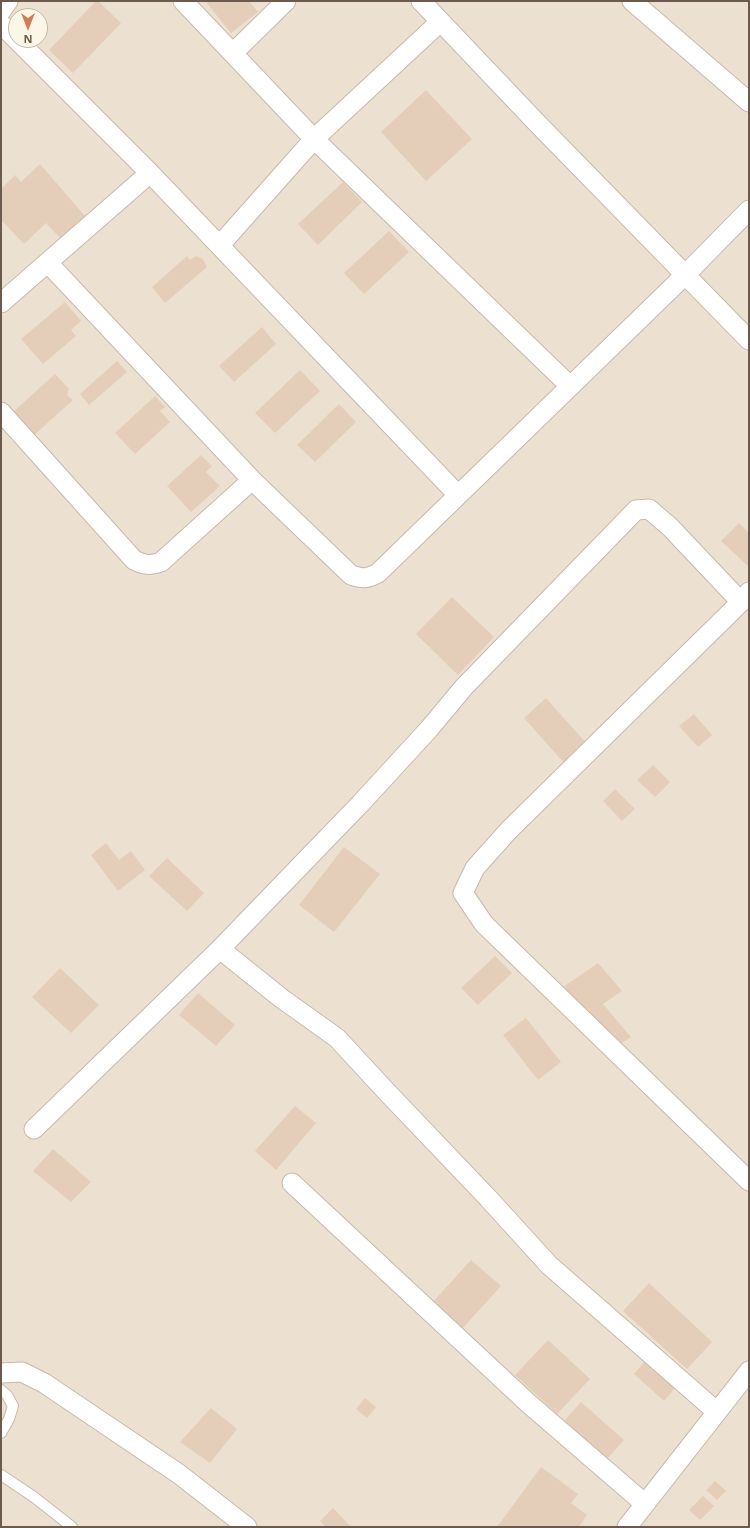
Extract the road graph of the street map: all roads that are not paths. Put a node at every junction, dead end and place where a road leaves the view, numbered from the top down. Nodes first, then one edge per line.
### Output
1 (8, 1) edge
2 (183, 1) edge
3 (286, 1) edge
4 (421, 1) edge
5 (632, 1) edge
6 (1, 11) edge
7 (440, 22) junction
8 (26, 48) edge
9 (233, 53) junction
10 (749, 102) edge
11 (314, 139) junction
12 (150, 173) junction
13 (749, 210) edge
14 (220, 245) junction
15 (48, 263) junction
16 (685, 274) junction
17 (1, 302) edge
18 (749, 340) edge
19 (570, 386) junction
20 (1, 412) edge
21 (252, 480) junction
22 (458, 495) junction
23 (745, 597) edge
24 (220, 949) junction
25 (34, 1129) dead end
26 (749, 1181) edge
27 (292, 1183) dead end
28 (1, 1373) edge
29 (747, 1378) edge
30 (1, 1390) edge
31 (717, 1412) junction
32 (1, 1433) edge
33 (1, 1475) edge
34 (644, 1504) junction
35 (72, 1527) edge
36 (247, 1527) edge
37 (627, 1527) edge

1 - 6 street
2 - 9 street
3 - 9 street
4 - 7 street
5 - 10 street
7 - 11 street
7 - 16 street
8 - 12 street
9 - 11 street
11 - 14 street
11 - 19 street
12 - 14 street
12 - 15 street
13 - 16 street
14 - 22 street
15 - 17 street
15 - 21 street
16 - 18 street
16 - 19 street
19 - 22 street
20 - 21 street
21 - 22 street
23 - 24 street
23 - 26 street
24 - 25 street
24 - 31 street
27 - 34 street
28 - 36 street
29 - 31 street
30 - 32 lane
31 - 34 street
33 - 35 lane
34 - 37 street

